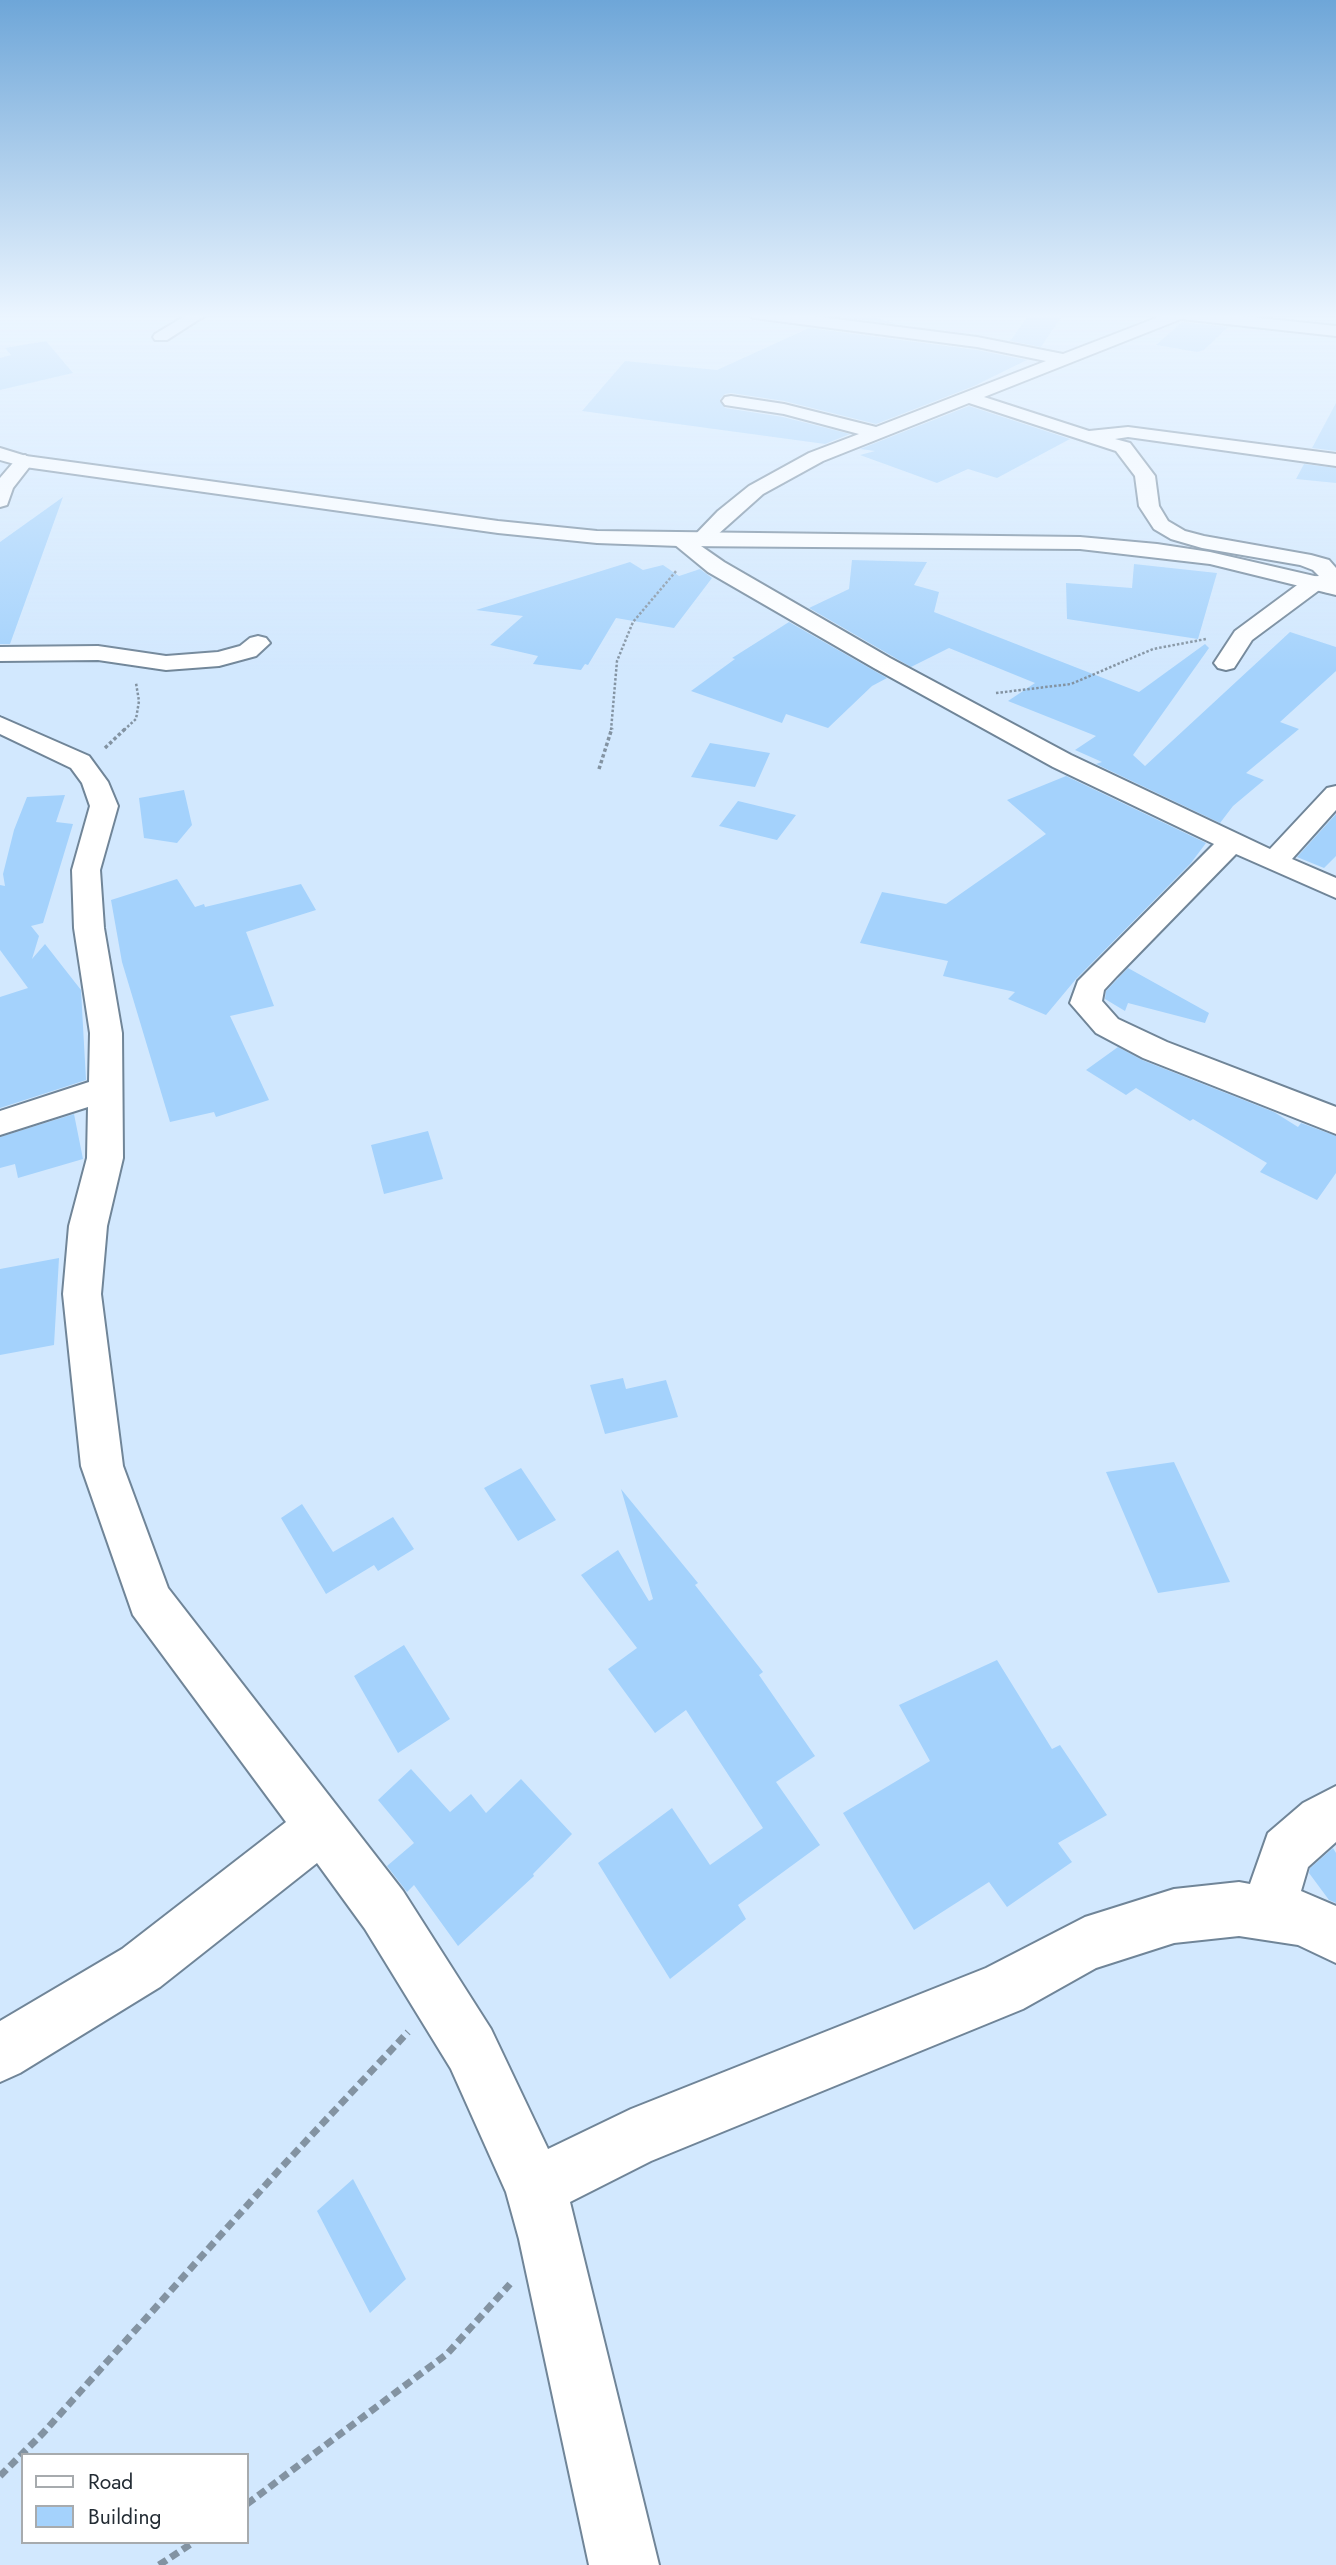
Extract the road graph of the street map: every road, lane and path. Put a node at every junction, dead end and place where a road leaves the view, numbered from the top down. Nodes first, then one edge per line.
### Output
1 (873, 433) edge
2 (1074, 433) edge
3 (1120, 433) edge
4 (1134, 433) edge
5 (1085, 436) junction
6 (1232, 445) junction
7 (1126, 452) junction
8 (0, 454) edge
9 (1336, 460) edge
10 (25, 461) junction
11 (0, 502) edge
12 (690, 543) junction
13 (1328, 586) edge
14 (1243, 636) junction
15 (258, 643) dead end
16 (0, 654) edge
17 (139, 661) junction
18 (1226, 663) dead end
19 (958, 703) junction
20 (0, 725) edge
21 (80, 762) junction
22 (599, 769) dead end
23 (1336, 794) edge
24 (1232, 842) junction
25 (1274, 862) junction
26 (1336, 889) edge
27 (106, 1089) junction
28 (1336, 1122) edge
29 (0, 1123) edge
30 (1336, 1812) edge
31 (320, 1828) junction
32 (1268, 1913) junction
33 (1336, 1936) edge
34 (440, 1998) junction
35 (0, 2053) edge
36 (536, 2187) junction
37 (550, 2239) junction
38 (23, 2453) edge
39 (21, 2455) edge
40 (0, 2476) edge
41 (248, 2503) edge
42 (191, 2544) edge
43 (159, 2565) edge
44 (624, 2565) edge

1 - 12 street
2 - 5 street
3 - 5 street
4 - 6 street
5 - 7 street
6 - 7 street
6 - 9 street
7 - 13 street
8 - 10 street
10 - 11 street
10 - 12 street
12 - 13 street
12 - 19 street
12 - 22 path
13 - 14 street
14 - 18 street
14 - 19 path
15 - 17 street
16 - 17 street
17 - 21 path
19 - 24 street
20 - 21 street
21 - 27 street
23 - 25 street
24 - 25 street
24 - 28 street
25 - 26 street
27 - 29 street
27 - 31 street
30 - 32 street
31 - 34 street
31 - 35 street
32 - 33 street
32 - 36 street
34 - 36 street
34 - 38 path
36 - 37 street
37 - 41 path
37 - 44 street
39 - 40 path
42 - 43 path

